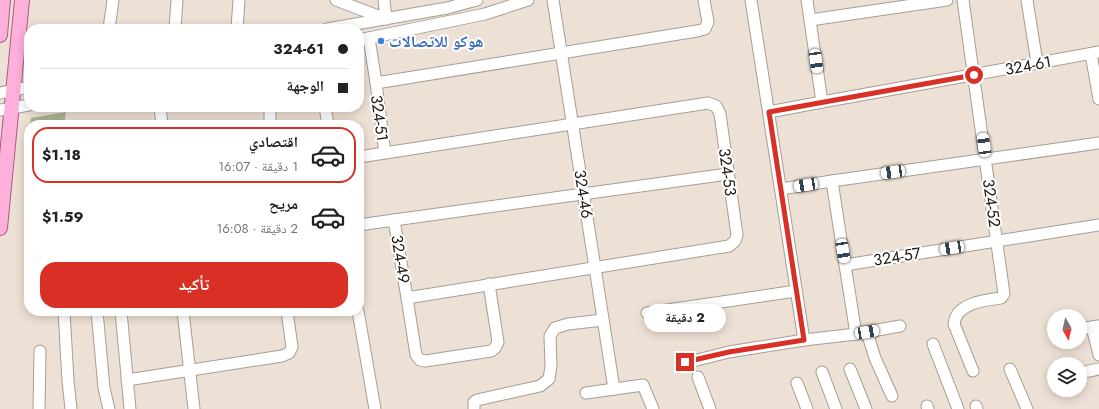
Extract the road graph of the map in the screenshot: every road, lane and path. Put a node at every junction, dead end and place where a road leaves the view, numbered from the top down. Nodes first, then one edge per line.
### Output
1 (3, 0) edge
2 (22, 0) edge
3 (113, 0) edge
4 (177, 0) edge
5 (239, 0) edge
6 (336, 0) edge
7 (384, 0) edge
8 (478, 0) edge
9 (528, 0) edge
10 (553, 0) edge
11 (704, 0) edge
12 (751, 0) edge
13 (807, 0) edge
14 (947, 0) edge
15 (963, 0) edge
16 (1027, 0) edge
17 (446, 4) edge
18 (421, 12) junction
19 (386, 19) junction
20 (810, 20) junction
21 (110, 24) edge
22 (175, 24) edge
23 (237, 24) edge
24 (356, 24) edge
25 (424, 27) junction
26 (0, 30) edge
27 (0, 36) edge
28 (364, 39) edge
29 (1095, 53) edge
30 (562, 54) junction
31 (1037, 63) junction
32 (974, 75) junction
33 (376, 83) junction
34 (24, 88) edge
35 (6, 92) edge
36 (1099, 99) edge
37 (822, 102) junction
38 (24, 106) edge
39 (5, 109) edge
40 (769, 112) junction
41 (573, 124) junction
42 (1099, 143) edge
43 (385, 153) junction
44 (364, 156) edge
45 (986, 159) junction
46 (728, 174) junction
47 (832, 181) junction
48 (780, 189) junction
49 (583, 194) junction
50 (394, 220) junction
51 (364, 224) edge
52 (1099, 225) edge
53 (0, 228) edge
54 (998, 241) junction
55 (845, 265) junction
56 (595, 268) junction
57 (489, 284) junction
58 (796, 291) junction
59 (407, 298) junction
60 (647, 313) dead end
61 (64, 316) edge
62 (97, 316) edge
63 (121, 316) edge
64 (184, 316) edge
65 (288, 316) edge
66 (359, 316) edge
67 (603, 320) junction
68 (900, 326) dead end
69 (1095, 326) edge
70 (867, 332) junction
71 (856, 334) junction
72 (804, 340) junction
73 (933, 344) dead end
74 (40, 351) dead end
75 (1099, 355) edge
76 (685, 362) dead end
77 (850, 369) dead end
78 (1010, 369) dead end
79 (1099, 369) edge
80 (190, 370) junction
81 (973, 371) dead end
82 (822, 372) dead end
83 (1087, 372) edge
84 (698, 377) dead end
85 (127, 380) junction
86 (797, 383) dead end
87 (614, 389) junction
88 (586, 393) dead end
89 (892, 396) dead end
90 (39, 409) edge
91 (71, 409) edge
92 (109, 409) edge
93 (130, 409) edge
94 (194, 409) edge
95 (375, 409) edge
96 (474, 409) edge
97 (653, 409) edge
98 (710, 409) edge
99 (807, 409) edge
100 (836, 409) edge
101 (866, 409) edge
102 (958, 409) edge
103 (1027, 409) edge

1 - 26 main road
2 - 35 main road
3 - 21 street
4 - 22 street
5 - 23 street
6 - 19 street
7 - 19 street
8 - 17 street
9 - 25 street
10 - 30 street, 324-46
11 - 30 street, 324-51
12 - 40 street
13 - 20 street
14 - 20 street
15 - 32 street, 324-52
16 - 31 street
17 - 18 street
18 - 19 street
18 - 25 street
19 - 24 street
20 - 37 street
25 - 28 street
26 - 27 main road
28 - 33 street
29 - 31 street, 324-61
29 - 36 street
30 - 33 street, 324-51
30 - 41 street, 324-46
31 - 32 street, 324-61
32 - 37 street, 324-61
32 - 45 street, 324-52
33 - 43 street, 324-51
34 - 35 street
35 - 39 main road
37 - 40 street, 324-61
38 - 39 street
39 - 53 main road
40 - 48 street
41 - 43 street, 324-51
41 - 46 street, 324-53
41 - 49 street, 324-46
42 - 45 street
43 - 44 street
45 - 47 street
45 - 54 street, 324-52
46 - 49 street, 324-49
46 - 56 street, 324-53
47 - 48 street
47 - 55 street
48 - 58 street
49 - 50 street, 324-49
49 - 56 street, 324-46
50 - 51 street
50 - 59 street, 324-49
52 - 54 street, 324-57
54 - 55 street, 324-57
54 - 81 street, 324-52
55 - 71 street
56 - 57 street, 324-49
56 - 67 street, 324-46
57 - 59 street, 324-49
57 - 59 street
58 - 60 street
58 - 72 street
61 - 91 street
62 - 92 street
63 - 85 street
64 - 80 street
65 - 80 street
66 - 95 street
67 - 87 street, 324-46
67 - 96 street
68 - 70 street
69 - 75 street
70 - 71 street
70 - 89 street
71 - 72 street
72 - 76 street
73 - 102 street
74 - 90 street
77 - 101 street
78 - 103 street
79 - 83 street
80 - 85 street
80 - 94 street
82 - 100 street
84 - 98 street
85 - 93 street
86 - 99 street
87 - 88 street
87 - 97 street

